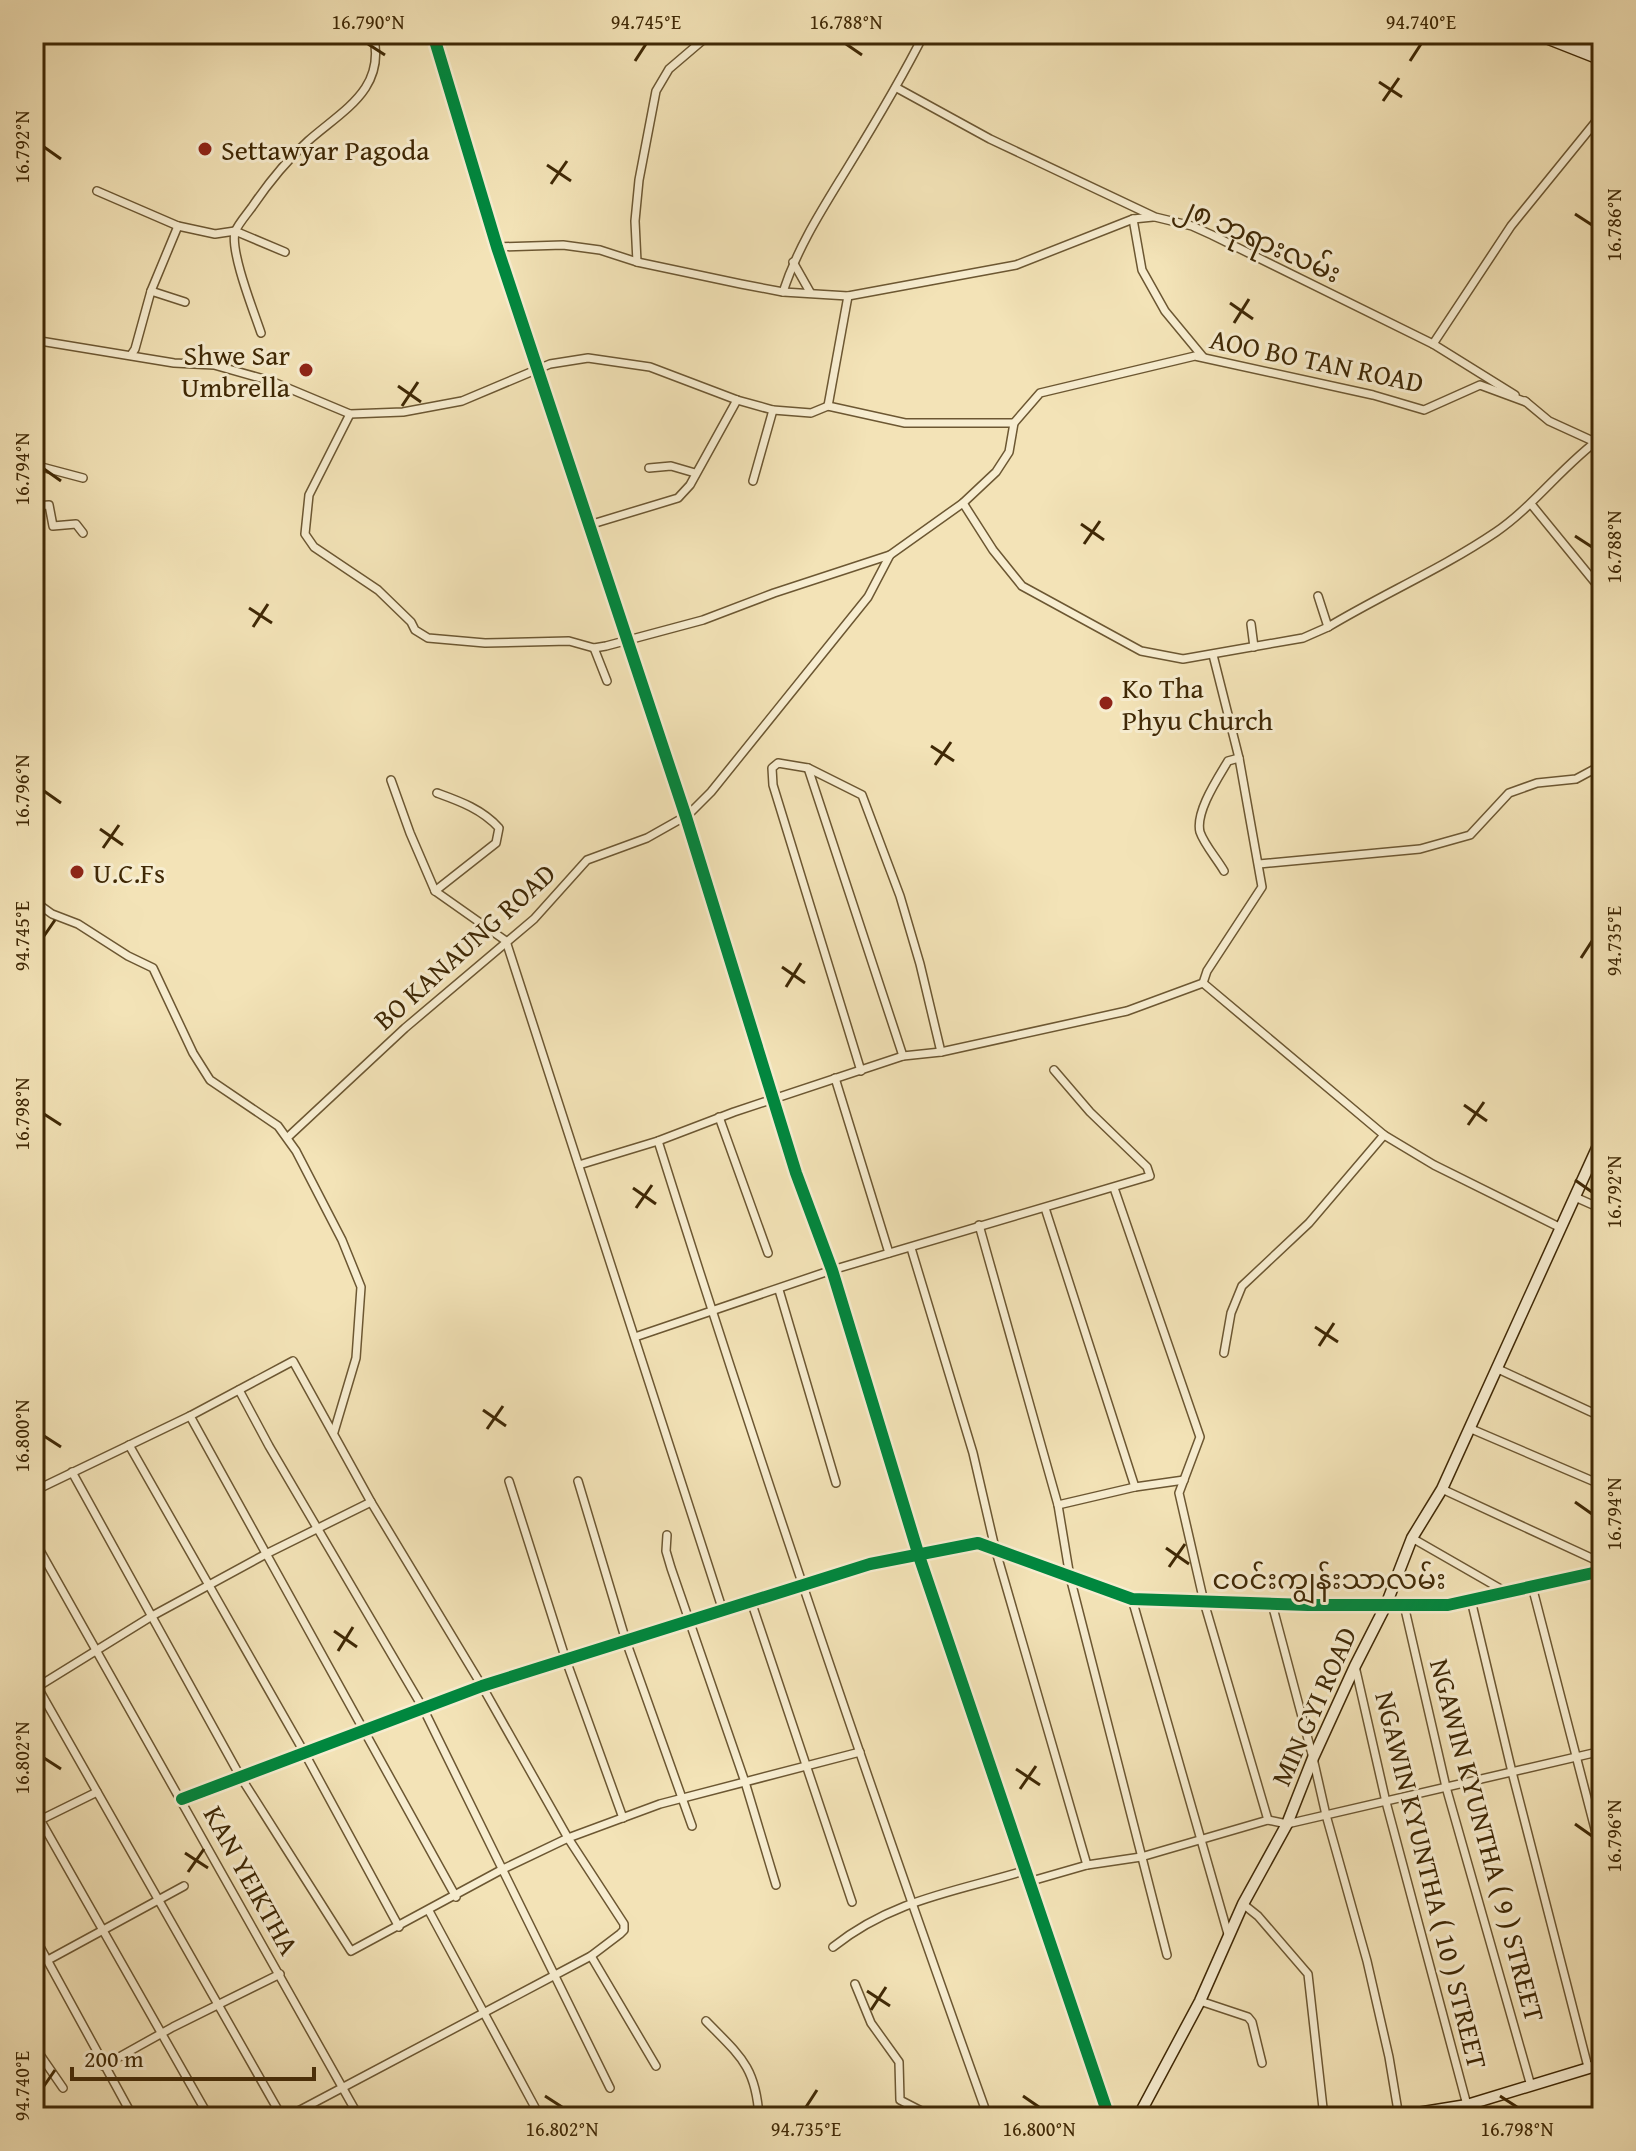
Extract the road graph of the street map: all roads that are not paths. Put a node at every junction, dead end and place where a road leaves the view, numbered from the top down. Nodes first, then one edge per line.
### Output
1 (373, 34) edge
2 (433, 34) edge
3 (710, 34) edge
4 (924, 34) edge
5 (1536, 34) edge
6 (1557, 34) edge
7 (1602, 52) edge
8 (1602, 60) edge
9 (897, 88) junction
10 (1602, 114) edge
11 (97, 191) dead end
12 (1155, 217) junction
13 (1133, 219) junction
14 (178, 226) junction
15 (235, 231) junction
16 (497, 247) junction
17 (285, 252) dead end
18 (637, 262) junction
19 (793, 262) junction
20 (151, 291) junction
21 (783, 292) junction
22 (810, 292) junction
23 (848, 296) junction
24 (185, 302) dead end
25 (261, 333) dead end
26 (34, 340) edge
27 (1433, 344) junction
28 (131, 355) junction
29 (1203, 357) junction
30 (539, 368) junction
31 (737, 400) junction
32 (1526, 402) junction
33 (828, 406) junction
34 (773, 410) junction
35 (350, 414) junction
36 (1014, 423) junction
37 (1599, 440) edge
38 (34, 465) edge
39 (649, 468) dead end
40 (695, 473) junction
41 (83, 478) dead end
42 (753, 481) dead end
43 (963, 503) junction
44 (1531, 504) junction
45 (34, 506) edge
46 (83, 513) dead end
47 (76, 524) junction
48 (589, 525) junction
49 (83, 533) dead end
50 (890, 555) junction
51 (1602, 591) edge
52 (1318, 596) dead end
53 (1251, 624) dead end
54 (1328, 627) junction
55 (628, 642) junction
56 (1254, 647) junction
57 (594, 648) junction
58 (1213, 655) junction
59 (607, 681) dead end
60 (1239, 758) junction
61 (1602, 765) edge
62 (808, 768) junction
63 (391, 780) dead end
64 (437, 793) dead end
65 (686, 816) junction
66 (1259, 864) junction
67 (1224, 871) dead end
68 (435, 891) junction
69 (34, 901) edge
70 (506, 941) junction
71 (1203, 983) junction
72 (941, 1052) junction
73 (903, 1056) junction
74 (1054, 1070) dead end
75 (861, 1071) junction
76 (835, 1078) junction
77 (774, 1099) junction
78 (719, 1117) junction
79 (1384, 1135) junction
80 (288, 1137) junction
81 (1602, 1137) edge
82 (658, 1141) junction
83 (579, 1165) junction
84 (1114, 1188) junction
85 (1575, 1197) junction
86 (1045, 1208) junction
87 (1602, 1209) edge
88 (979, 1225) junction
89 (1561, 1228) junction
90 (911, 1248) junction
91 (768, 1253) dead end
92 (889, 1253) junction
93 (832, 1270) junction
94 (779, 1290) junction
95 (711, 1310) junction
96 (635, 1337) junction
97 (1224, 1353) dead end
98 (1498, 1369) junction
99 (239, 1390) junction
100 (190, 1416) junction
101 (1602, 1417) edge
102 (1469, 1428) junction
103 (334, 1432) junction
104 (129, 1445) junction
105 (72, 1472) junction
106 (1184, 1480) junction
107 (509, 1481) dead end
108 (578, 1481) dead end
109 (836, 1483) dead end
110 (1602, 1485) edge
111 (1135, 1487) junction
112 (1442, 1489) junction
113 (34, 1491) edge
114 (371, 1502) junction
115 (1058, 1505) junction
116 (318, 1530) junction
117 (667, 1535) dead end
118 (1412, 1538) junction
119 (34, 1540) edge
120 (995, 1548) junction
121 (266, 1554) junction
122 (919, 1556) junction
123 (1602, 1563) edge
124 (1598, 1572) edge
125 (1070, 1577) junction
126 (804, 1584) junction
127 (207, 1586) junction
128 (1532, 1586) junction
129 (1506, 1592) junction
130 (1132, 1599) junction
131 (1471, 1600) junction
132 (751, 1601) junction
133 (1204, 1602) junction
134 (1602, 1602) edge
135 (1272, 1604) junction
136 (1386, 1605) junction
137 (1404, 1605) junction
138 (723, 1611) junction
139 (152, 1616) junction
140 (691, 1622) junction
141 (626, 1641) junction
142 (96, 1649) junction
143 (566, 1660) junction
144 (1355, 1666) junction
145 (35, 1685) edge
146 (482, 1686) junction
147 (423, 1708) junction
148 (363, 1731) junction
149 (1602, 1751) edge
150 (304, 1752) junction
151 (860, 1752) junction
152 (1313, 1758) junction
153 (1575, 1758) junction
154 (805, 1766) junction
155 (1512, 1772) junction
156 (240, 1776) junction
157 (745, 1782) junction
158 (1446, 1787) junction
159 (97, 1792) junction
160 (182, 1799) junction
161 (681, 1799) junction
162 (1386, 1802) junction
163 (34, 1809) edge
164 (1326, 1815) junction
165 (623, 1818) junction
166 (1268, 1820) junction
167 (37, 1822) edge
168 (1287, 1824) junction
169 (692, 1826) dead end
170 (568, 1838) junction
171 (1201, 1840) junction
172 (1602, 1856) edge
173 (1141, 1857) junction
174 (1087, 1865) junction
175 (501, 1870) junction
176 (1024, 1871) junction
177 (1028, 1882) junction
178 (776, 1885) dead end
179 (184, 1886) dead end
180 (456, 1897) junction
181 (160, 1900) junction
182 (852, 1902) dead end
183 (911, 1902) junction
184 (1243, 1904) junction
185 (429, 1911) junction
186 (399, 1927) junction
187 (103, 1929) junction
188 (1228, 1934) junction
189 (34, 1936) edge
190 (833, 1947) dead end
191 (1167, 1955) dead end
192 (591, 1956) junction
193 (48, 1960) junction
194 (280, 1974) junction
195 (553, 1975) junction
196 (855, 1984) dead end
197 (1200, 2001) junction
198 (218, 2004) junction
199 (484, 2013) junction
200 (706, 2021) dead end
201 (162, 2033) junction
202 (34, 2046) edge
203 (1262, 2063) dead end
204 (1602, 2064) edge
205 (103, 2066) junction
206 (656, 2066) dead end
207 (1588, 2067) junction
208 (1531, 2086) junction
209 (63, 2088) dead end
210 (343, 2088) junction
211 (610, 2088) dead end
212 (1467, 2105) junction
213 (538, 2113) dead end
214 (1399, 2116) edge
215 (133, 2117) edge
216 (209, 2117) edge
217 (284, 2117) edge
218 (359, 2117) edge
219 (759, 2117) edge
220 (933, 2117) edge
221 (988, 2117) edge
222 (1109, 2117) edge
223 (1138, 2117) edge
224 (1324, 2117) edge
225 (1368, 2117) edge

1 - 15 street
2 - 16 street
3 - 18 street
4 - 9 street
5 - 8 main road
6 - 7 main road
9 - 12 street, ၂၈ ဘုရားလမ်း
9 - 19 street
10 - 27 street
11 - 14 street
12 - 13 street
12 - 27 street, ၂၈ ဘုရားလမ်း
13 - 23 street
13 - 29 street
14 - 15 street
14 - 20 street
15 - 17 street
15 - 25 street
16 - 18 street
16 - 30 street
18 - 21 street
19 - 21 street
19 - 22 street
20 - 24 street
20 - 28 street
21 - 22 street
22 - 23 street
23 - 33 street
26 - 28 street
27 - 32 street, ၂၈ ဘုရားလမ်း
28 - 35 street
29 - 32 street, AOO BO TAN ROAD
29 - 36 street, AOO BO TAN ROAD
30 - 31 street
30 - 35 street
30 - 48 street
31 - 34 street
31 - 40 street
32 - 37 street, ၂၈ ဘုရားလမ်း
33 - 34 street
33 - 36 street
34 - 42 street
35 - 57 street
36 - 43 street, AOO BO TAN ROAD
37 - 44 street
38 - 41 street
39 - 40 street
40 - 48 street
43 - 50 street, BO KANAUNG ROAD
43 - 58 street
44 - 51 street
44 - 54 street
45 - 47 street
46 - 47 street
47 - 49 street
48 - 55 street
50 - 55 street
50 - 65 street, BO KANAUNG ROAD
52 - 54 street
53 - 56 street
54 - 56 street
55 - 57 street
55 - 65 street
56 - 58 street
57 - 59 street
58 - 60 street
60 - 66 street
60 - 67 street
61 - 66 street
62 - 72 street
62 - 73 street
62 - 75 street
63 - 68 street
64 - 68 street
65 - 70 street, BO KANAUNG ROAD
65 - 77 street
66 - 71 street
68 - 70 street
69 - 80 street
70 - 80 street, BO KANAUNG ROAD
70 - 83 street
71 - 72 street
71 - 79 street
72 - 73 street
73 - 75 street
74 - 84 street
75 - 76 street
76 - 77 street
76 - 92 street
77 - 78 street
77 - 93 street
78 - 82 street
78 - 91 street
79 - 89 street
79 - 97 street
80 - 103 street
81 - 85 main road, MIN GYI ROAD
82 - 83 street
82 - 95 street
83 - 96 street
84 - 86 street
84 - 106 street
85 - 87 street
85 - 89 main road, MIN GYI ROAD
86 - 88 street
86 - 111 street
88 - 90 street
88 - 115 street
89 - 98 main road, MIN GYI ROAD
90 - 92 street
90 - 120 street
92 - 93 street
93 - 94 street
93 - 122 street
94 - 95 street
94 - 109 street
95 - 96 street
95 - 126 street
96 - 138 street
98 - 101 street
98 - 102 main road, MIN GYI ROAD
99 - 100 street
99 - 103 street
99 - 116 street
100 - 104 street
100 - 121 street
102 - 110 street
102 - 112 main road, MIN GYI ROAD
103 - 114 street
104 - 105 street
104 - 127 street
105 - 113 street
105 - 139 street
106 - 111 street
106 - 133 street
107 - 143 street
108 - 141 street
111 - 115 street
112 - 118 main road, MIN GYI ROAD
112 - 123 street
114 - 116 street
114 - 146 street
115 - 125 street
116 - 121 street
116 - 147 street
117 - 140 street
118 - 129 street
118 - 136 main road, MIN GYI ROAD
119 - 142 street, KAN YEIKTHA
120 - 122 street, ငဝင်းကျွန်းသာလမ်း
120 - 125 street, ငဝင်းကျွန်းသာလမ်း
120 - 174 street
121 - 127 street
121 - 148 street
122 - 126 street, ငဝင်းကျွန်းသာလမ်း
122 - 176 street
124 - 128 street, ငဝင်းကျွန်းသာလမ်း
124 - 134 street
125 - 130 street, ငဝင်းကျွန်းသာလမ်း
125 - 173 street
126 - 132 street, ငဝင်းကျွန်းသာလမ်း
126 - 151 street
127 - 139 street
127 - 150 street
128 - 129 street, ငဝင်းကျွန်းသာလမ်း
128 - 153 street
129 - 131 street, ငဝင်းကျွန်းသာလမ်း
130 - 133 street, ငဝင်းကျွန်းသာလမ်း
130 - 171 street
131 - 137 street, ငဝင်းကျွန်းသာလမ်း
131 - 155 street
132 - 138 street, ငဝင်းကျွန်းသာလမ်း
132 - 154 street
133 - 135 street, ငဝင်းကျွန်းသာလမ်း
133 - 166 street
135 - 136 street, ငဝင်းကျွန်းသာလမ်း
135 - 152 street
136 - 137 street, ငဝင်းကျွန်းသာလမ်း
136 - 144 main road, MIN GYI ROAD
137 - 158 street, NGAWIN KYUNTHA ( 9 ) STREET
138 - 140 street, ငဝင်းကျွန်းသာလမ်း
139 - 142 street
139 - 156 street
140 - 141 street, ငဝင်းကျွန်းသာလမ်း
140 - 157 street
141 - 143 street, ငဝင်းကျွန်းသာလမ်း
141 - 161 street
142 - 145 street
142 - 160 street, KAN YEIKTHA
143 - 146 street, ငဝင်းကျွန်းသာလမ်း
143 - 165 street
144 - 152 main road, MIN GYI ROAD
144 - 162 street, NGAWIN KYUNTHA ( 10 ) STREET
145 - 159 street
146 - 147 street, ငဝင်းကျွန်းသာလမ်း
146 - 170 street
147 - 148 street, ငဝင်းကျွန်းသာလမ်း
147 - 175 street
148 - 150 street, ငဝင်းကျွန်းသာလမ်း
148 - 180 street
149 - 153 street
150 - 156 street, ငဝင်းကျွန်းသာလမ်း
150 - 186 street
151 - 154 street
151 - 183 street
152 - 164 street
152 - 168 main road, MIN GYI ROAD
153 - 155 street
153 - 172 street
154 - 157 street
154 - 182 street
155 - 158 street
155 - 207 street
156 - 160 street, ငဝင်းကျွန်းသာလမ်း
156 - 186 street
157 - 161 street
157 - 178 street
158 - 162 street
158 - 208 street, NGAWIN KYUNTHA ( 9 ) STREET
159 - 167 street
159 - 181 street
160 - 194 street, KAN YEIKTHA
161 - 165 street
161 - 169 street
162 - 164 street
162 - 212 street, NGAWIN KYUNTHA ( 10 ) STREET
163 - 167 street
164 - 168 street
164 - 214 street
165 - 170 street
166 - 168 street
166 - 171 street
167 - 187 street
168 - 184 main road, MIN GYI ROAD
170 - 175 street
170 - 192 street
171 - 173 street
171 - 188 street
173 - 174 street
173 - 191 street
174 - 177 street
175 - 180 street
175 - 195 street
176 - 177 street
176 - 183 street
177 - 222 street
179 - 181 street
180 - 185 street
181 - 187 street
181 - 198 street
183 - 190 street
183 - 221 street
184 - 188 main road, MIN GYI ROAD
184 - 224 street
185 - 186 street
185 - 199 street
187 - 193 street
187 - 201 street
188 - 197 main road, MIN GYI ROAD
189 - 193 street
192 - 195 street
192 - 206 street
193 - 205 street
194 - 198 street
194 - 210 street, KAN YEIKTHA
195 - 199 street
195 - 211 street
196 - 220 street
197 - 203 street
197 - 223 main road, MIN GYI ROAD
198 - 201 street
198 - 217 street
199 - 210 street
199 - 213 street
200 - 219 street
201 - 205 street
201 - 216 street
202 - 209 street
204 - 207 main road
205 - 215 street
207 - 208 main road
208 - 212 main road
210 - 217 street
210 - 218 street, KAN YEIKTHA
212 - 214 main road
214 - 225 main road

